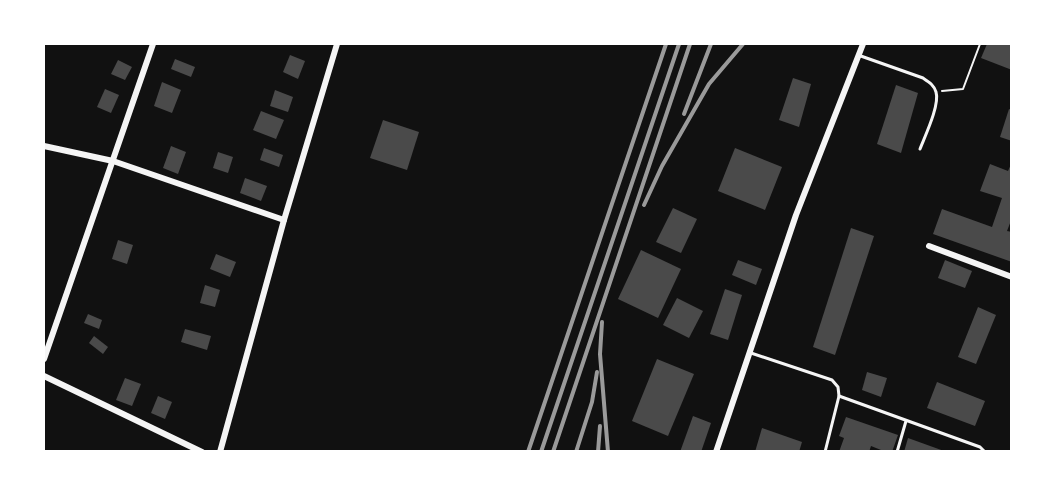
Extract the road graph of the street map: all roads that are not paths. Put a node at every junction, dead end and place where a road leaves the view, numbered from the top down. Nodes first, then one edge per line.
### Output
1 (153, 44) edge
2 (337, 44) edge
3 (863, 44) edge
4 (858, 55) junction
5 (44, 146) edge
6 (920, 149) dead end
7 (113, 161) junction
8 (284, 220) junction
9 (929, 246) dead end
10 (1011, 277) edge
11 (750, 352) junction
12 (44, 359) edge
13 (44, 376) edge
14 (839, 396) junction
15 (906, 421) junction
16 (202, 452) edge
17 (220, 452) edge
18 (716, 452) edge
19 (825, 452) edge
20 (897, 452) edge
21 (985, 452) edge

1 - 7 street
2 - 8 street
3 - 4 street
4 - 6 lane
4 - 11 street
5 - 7 street
7 - 8 street
7 - 12 street
8 - 17 street
9 - 10 street
11 - 14 lane
11 - 18 street
13 - 16 street
14 - 15 lane
14 - 19 lane
15 - 20 lane
15 - 21 lane

